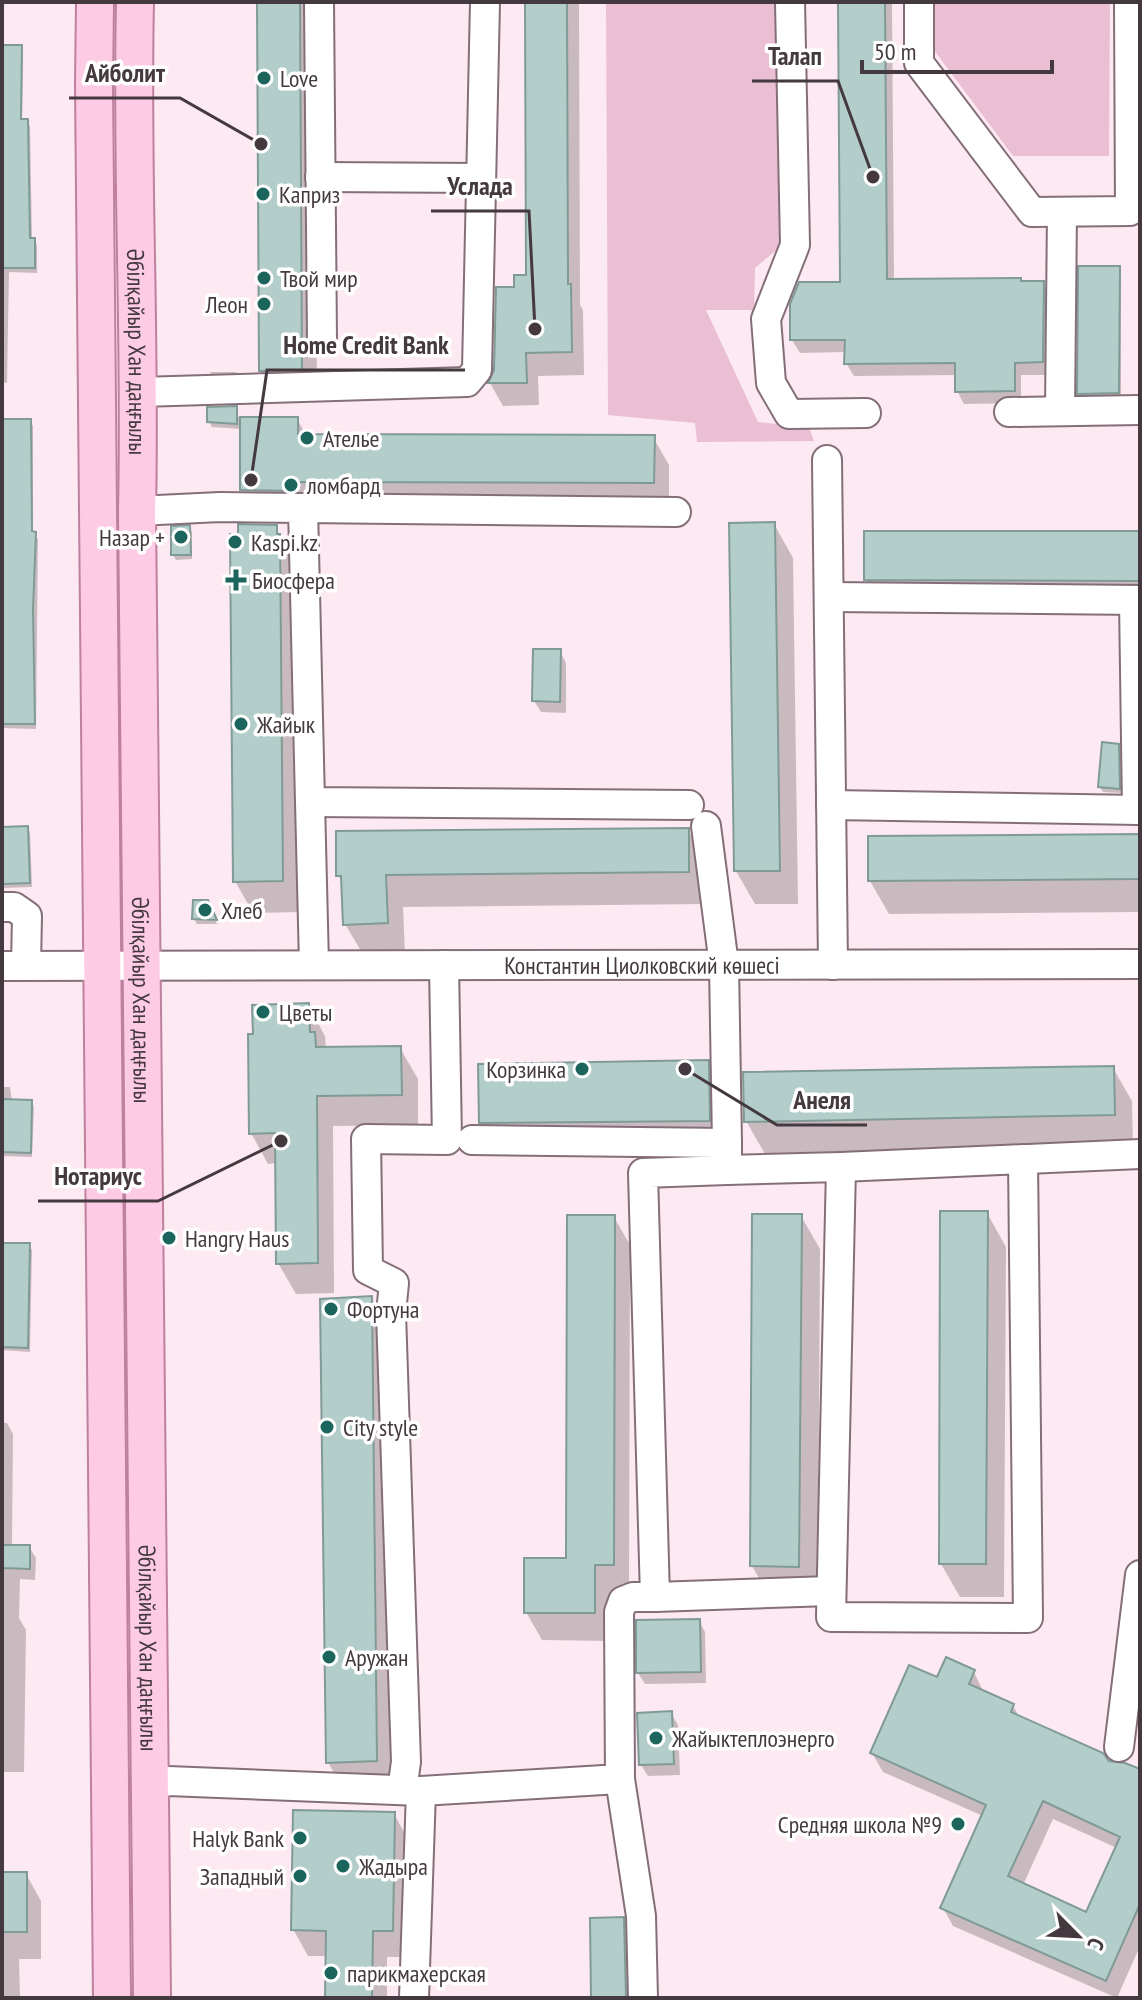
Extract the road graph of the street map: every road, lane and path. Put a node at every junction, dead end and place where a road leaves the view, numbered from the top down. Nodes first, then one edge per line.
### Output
1 (95, 2) edge
2 (135, 2) edge
3 (319, 2) edge
4 (485, 2) edge
5 (790, 2) edge
6 (919, 2) edge
7 (1129, 2) edge
8 (320, 177) junction
9 (481, 178) junction
10 (1062, 212) junction
11 (322, 340) dead end
12 (140, 392) junction
13 (1060, 410) junction
14 (1140, 410) edge
15 (1009, 412) dead end
16 (866, 413) dead end
17 (827, 460) dead end
18 (303, 508) junction
19 (137, 511) junction
20 (676, 512) dead end
21 (829, 597) junction
22 (1137, 600) edge
23 (310, 802) junction
24 (831, 805) junction
25 (1139, 810) edge
26 (2, 907) edge
27 (1140, 964) edge
28 (103, 965) junction
29 (314, 965) junction
30 (444, 965) junction
31 (724, 965) junction
32 (833, 965) junction
33 (14, 966) edge
34 (143, 966) junction
35 (472, 1140) dead end
36 (1140, 1154) edge
37 (727, 1156) junction
38 (1023, 1159) junction
39 (841, 1167) junction
40 (1140, 1575) edge
41 (830, 1591) junction
42 (655, 1597) junction
43 (1119, 1747) dead end
44 (620, 1779) junction
45 (150, 1786) junction
46 (411, 1790) junction
47 (112, 1998) edge
48 (152, 1998) edge
49 (414, 1998) edge
50 (643, 1998) edge

1 - 28 main road, Әбілқайыр Хан даңғылы
2 - 12 main road, Әбілқайыр Хан даңғылы
3 - 8 street
4 - 9 street
5 - 16 street
6 - 10 street
7 - 10 street
8 - 9 street
8 - 11 street
9 - 12 street
10 - 13 street
12 - 19 main road, Әбілқайыр Хан даңғылы
13 - 14 street
13 - 15 street
17 - 21 street
18 - 19 street
18 - 20 street
18 - 23 street
19 - 34 main road, Әбілқайыр Хан даңғылы
21 - 22 street
21 - 24 street
22 - 25 street
23 - 29 street
23 - 31 street
24 - 25 street
24 - 32 street
26 - 33 street
27 - 32 street, Константин Циолковский көшесі
28 - 33 street, Константин Циолковский көшесі
28 - 34 street, Константин Циолковский көшесі
28 - 47 main road, Әбілқайыр Хан даңғылы
29 - 30 street, Константин Циолковский көшесі
29 - 34 street, Константин Циолковский көшесі
30 - 31 street, Константин Циолковский көшесі
30 - 46 street
31 - 32 street, Константин Циолковский көшесі
31 - 37 street
34 - 45 main road, Әбілқайыр Хан даңғылы
35 - 37 street
36 - 38 street
37 - 39 street
37 - 42 street
38 - 39 street
38 - 41 street
39 - 41 street
40 - 43 street
41 - 42 street
42 - 44 street
44 - 46 street
44 - 50 street
45 - 46 street
45 - 48 main road, Әбілқайыр Хан даңғылы
46 - 49 street

